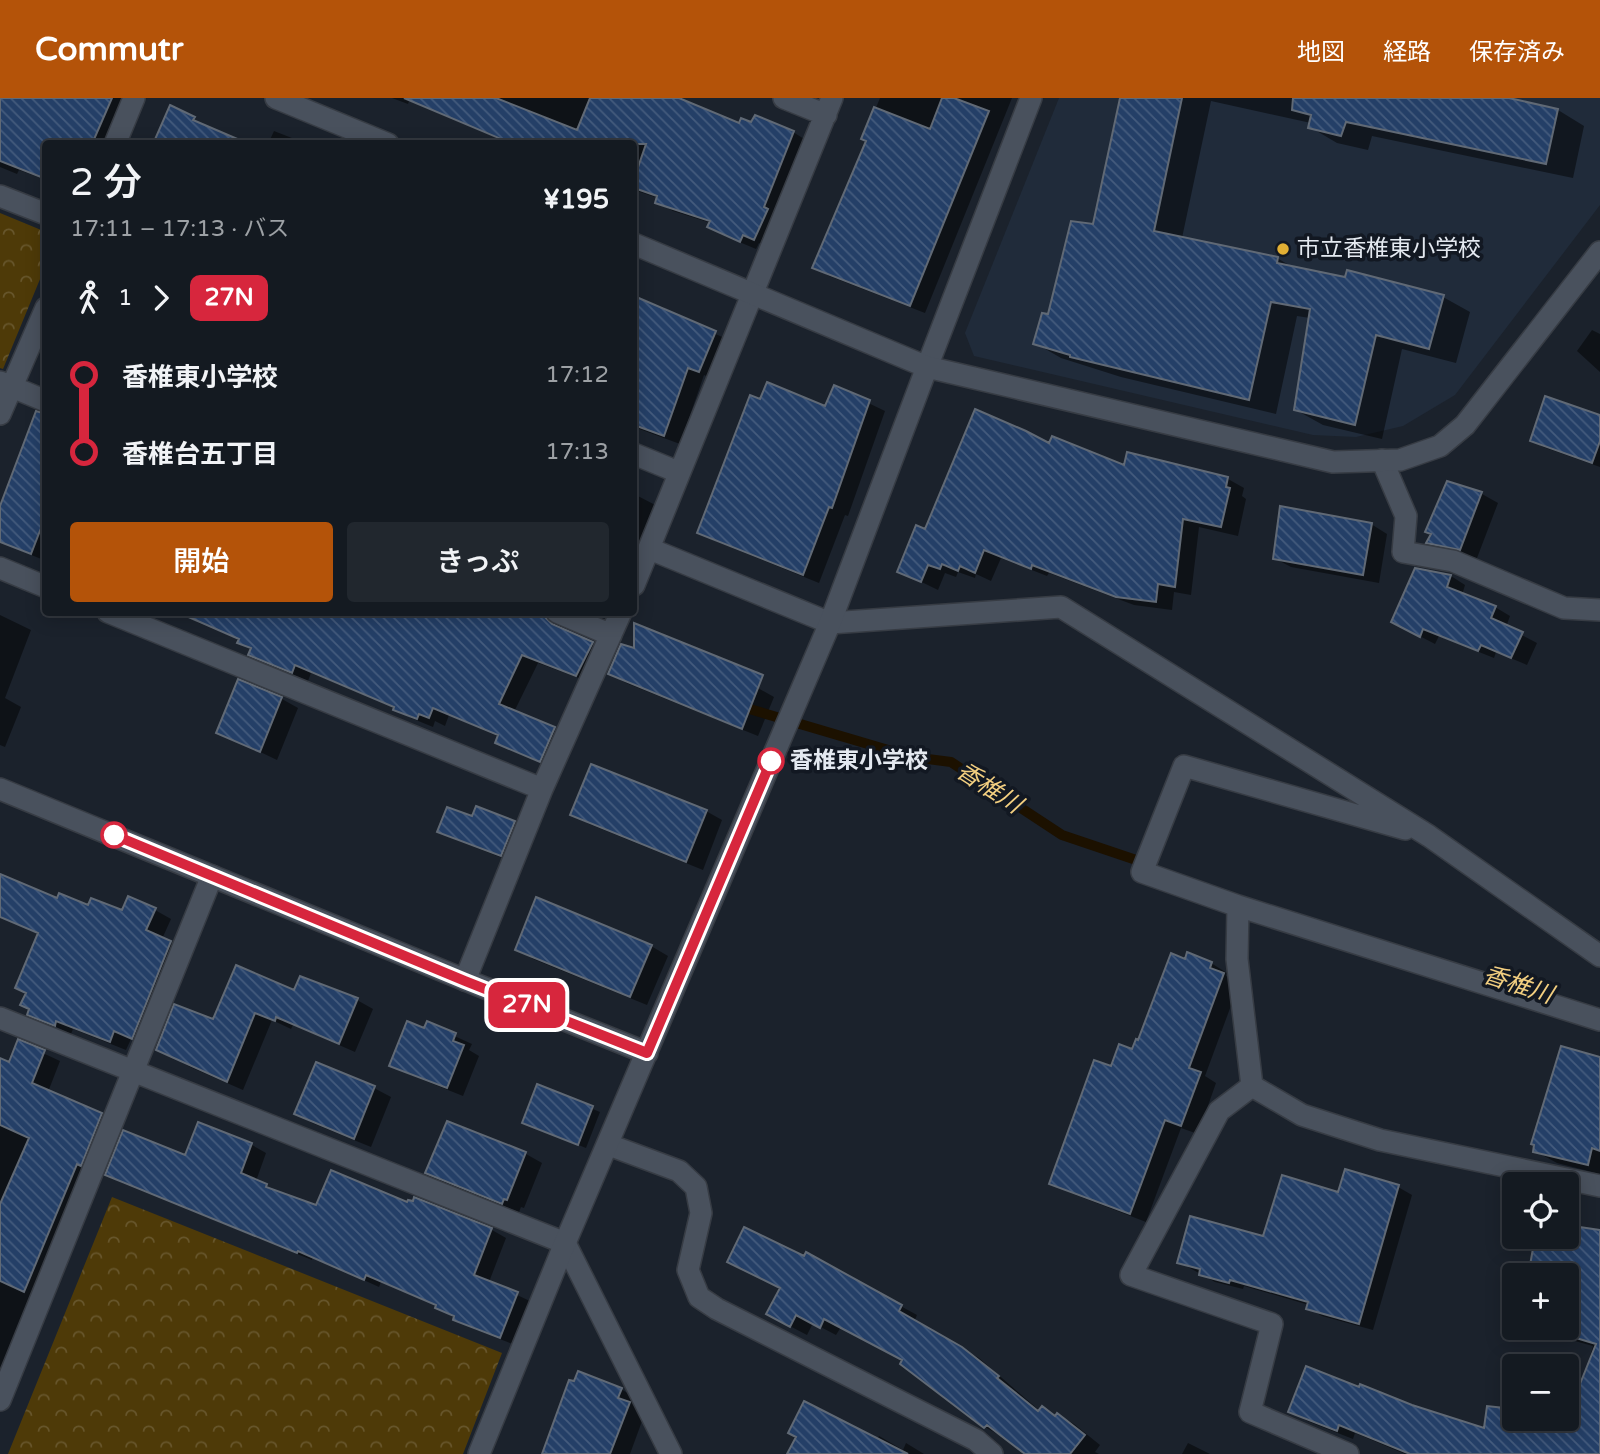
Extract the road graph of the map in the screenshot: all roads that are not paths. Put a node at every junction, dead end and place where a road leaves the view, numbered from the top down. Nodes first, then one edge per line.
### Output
1 (134, 98) edge
2 (276, 98) edge
3 (784, 98) edge
4 (1031, 98) edge
5 (829, 106) edge
6 (117, 140) edge
7 (378, 140) edge
8 (0, 195) edge
9 (42, 212) edge
10 (637, 245) edge
11 (1600, 252) edge
12 (754, 293) junction
13 (42, 316) edge
14 (927, 367) junction
15 (6, 384) edge
16 (42, 399) edge
17 (0, 414) edge
18 (637, 455) edge
19 (1382, 460) junction
20 (678, 472) junction
21 (650, 549) junction
22 (0, 568) edge
23 (637, 578) edge
24 (42, 585) edge
25 (1600, 610) edge
26 (118, 616) edge
27 (566, 616) edge
28 (619, 616) edge
29 (830, 623) junction
30 (611, 635) junction
31 (0, 789) edge
32 (542, 789) junction
33 (1429, 836) junction
34 (212, 876) junction
35 (1238, 906) junction
36 (1600, 956) edge
37 (465, 981) junction
38 (0, 1018) edge
39 (1600, 1020) edge
40 (647, 1053) junction
41 (133, 1072) junction
42 (1252, 1086) junction
43 (609, 1145) junction
44 (1600, 1186) edge
45 (565, 1243) junction
46 (0, 1400) edge
47 (479, 1454) edge
48 (671, 1454) edge
49 (992, 1454) edge
50 (1348, 1454) edge

1 - 6 street
2 - 7 street
3 - 5 street
4 - 14 street
5 - 12 street
8 - 9 street
10 - 12 street
11 - 19 street
12 - 14 street
12 - 20 street
13 - 15 street
14 - 19 street
14 - 29 street
15 - 16 street
15 - 17 street
18 - 20 street
19 - 25 street
20 - 21 street
21 - 23 street
21 - 29 street
22 - 24 street
26 - 32 street
27 - 30 street
28 - 30 street
29 - 33 street
29 - 40 street
30 - 32 street
31 - 34 street
32 - 37 street
33 - 35 street
33 - 36 street
34 - 37 street
34 - 41 street
35 - 39 street
35 - 42 street
37 - 40 street
38 - 41 street
40 - 43 street
41 - 45 street
41 - 46 street
42 - 44 street
42 - 50 street
43 - 45 street
43 - 49 street
45 - 47 street
45 - 48 street

